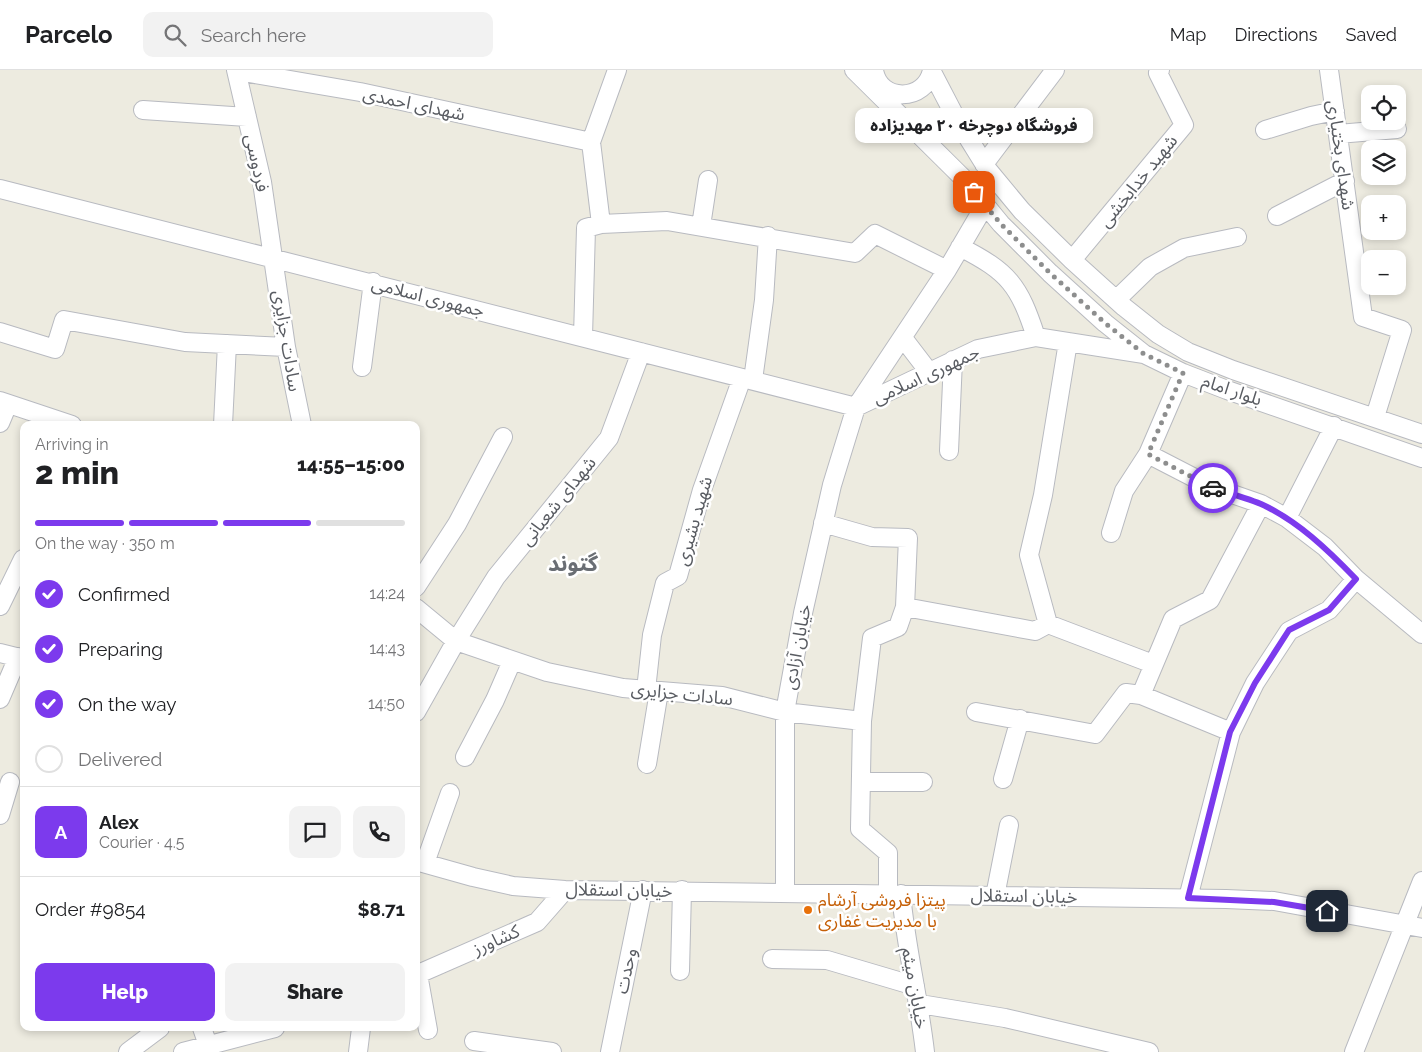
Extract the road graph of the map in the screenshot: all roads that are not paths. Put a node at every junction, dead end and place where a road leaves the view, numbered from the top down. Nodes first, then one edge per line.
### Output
1 (618, 70) edge
2 (854, 70) edge
3 (1055, 70) edge
4 (1160, 70) edge
5 (236, 71) edge
6 (932, 71) edge
7 (1332, 72) edge
8 (877, 79) edge
9 (143, 110) dead end
10 (1335, 111) junction
11 (247, 118) junction
12 (911, 127) junction
13 (1265, 130) dead end
14 (1384, 130) edge
15 (1338, 134) junction
16 (590, 142) junction
17 (984, 164) junction
18 (708, 180) dead end
19 (1345, 181) junction
20 (0, 189) edge
21 (985, 205) junction
22 (1277, 216) dead end
23 (601, 224) junction
24 (701, 226) junction
25 (768, 236) junction
26 (1237, 237) dead end
27 (960, 247) junction
28 (274, 257) junction
29 (1072, 260) junction
30 (947, 270) junction
31 (372, 282) junction
32 (1116, 300) junction
33 (0, 332) edge
34 (583, 336) junction
35 (1036, 337) junction
36 (903, 338) junction
37 (1068, 342) junction
38 (227, 344) junction
39 (286, 347) junction
40 (641, 352) junction
41 (1144, 354) junction
42 (953, 360) junction
43 (362, 367) dead end
44 (929, 372) junction
45 (1183, 373) junction
46 (747, 379) junction
47 (4, 403) edge
48 (856, 407) junction
49 (1374, 417) junction
50 (60, 421) edge
51 (223, 421) edge
52 (301, 421) edge
53 (0, 423) edge
54 (1334, 426) junction
55 (1422, 434) edge
56 (503, 437) dead end
57 (949, 451) dead end
58 (1148, 454) junction
59 (1422, 458) edge
60 (1262, 504) junction
61 (1287, 518) junction
62 (823, 523) junction
63 (1111, 533) dead end
64 (20, 565) edge
65 (1356, 579) junction
66 (420, 581) edge
67 (0, 606) edge
68 (905, 607) junction
69 (420, 611) edge
70 (1048, 624) junction
71 (1422, 634) edge
72 (456, 641) junction
73 (0, 653) edge
74 (20, 658) edge
75 (20, 660) edge
76 (512, 660) junction
77 (1153, 664) junction
78 (653, 690) junction
79 (1142, 695) junction
80 (0, 699) edge
81 (420, 705) edge
82 (785, 712) junction
83 (976, 712) dead end
84 (1020, 719) junction
85 (862, 721) junction
86 (1230, 732) junction
87 (465, 757) dead end
88 (647, 764) dead end
89 (1003, 779) dead end
90 (11, 782) edge
91 (861, 782) junction
92 (924, 782) dead end
93 (450, 792) dead end
94 (0, 815) edge
95 (1009, 825) dead end
96 (421, 862) edge
97 (1422, 881) edge
98 (565, 890) junction
99 (643, 890) junction
100 (682, 890) junction
101 (785, 892) junction
102 (895, 894) junction
103 (995, 896) junction
104 (1188, 898) junction
105 (1413, 927) edge
106 (772, 959) dead end
107 (680, 971) dead end
108 (420, 974) edge
109 (916, 986) junction
110 (420, 990) edge
111 (920, 1004) junction
112 (428, 1030) dead end
113 (156, 1031) edge
114 (203, 1031) edge
115 (268, 1031) edge
116 (361, 1031) edge
117 (474, 1041) dead end
118 (208, 1045) junction
119 (233, 1045) edge
120 (128, 1052) edge
121 (183, 1052) edge
122 (358, 1052) edge
123 (552, 1052) edge
124 (610, 1052) edge
125 (925, 1052) edge
126 (1149, 1052) edge
127 (1354, 1052) edge

1 - 16 street
2 - 8 street
2 - 12 street, بلوار امام
3 - 17 street
4 - 29 street, شهید خدابخشی
5 - 11 street, فردوسی
5 - 16 street, شهدای احمدی
6 - 8 street
6 - 17 street, بلوار امام
7 - 10 street, شهدای بختیاری
8 - 12 street
9 - 11 street
10 - 13 street
10 - 15 street, شهدای بختیاری
11 - 28 street, فردوسی
12 - 21 street, بلوار امام
14 - 15 street
15 - 19 street, شهدای بختیاری
16 - 23 street
17 - 29 street, بلوار امام
18 - 24 street
19 - 22 street
19 - 49 street, شهدای بختیاری
20 - 28 street, جمهوری اسلامی
21 - 27 street, جمهوری اسلامی
21 - 41 street, بلوار امام
23 - 24 street
23 - 34 street
24 - 25 street
25 - 30 street
25 - 46 street
26 - 32 street
27 - 30 street, جمهوری اسلامی
27 - 35 street
28 - 31 street, جمهوری اسلامی
28 - 39 street, سادات جزایری
29 - 32 street, بلوار امام
30 - 36 street, جمهوری اسلامی
31 - 34 street, جمهوری اسلامی
31 - 43 street
32 - 49 street, بلوار امام
33 - 38 street
34 - 40 street, جمهوری اسلامی
35 - 37 street, جمهوری اسلامی
35 - 42 street, جمهوری اسلامی
36 - 44 street
36 - 48 street, جمهوری اسلامی
37 - 41 street, جمهوری اسلامی
37 - 70 street
38 - 39 street
38 - 51 street
39 - 52 street, سادات جزایری
40 - 46 street, جمهوری اسلامی
40 - 72 street, شهدای شعبانی
41 - 45 street, بلوار امام
42 - 44 street, جمهوری اسلامی
42 - 57 street
44 - 48 street, جمهوری اسلامی
45 - 54 street, بلوار امام
45 - 58 street
46 - 48 street, جمهوری اسلامی
46 - 78 street, شهید بشیری
47 - 50 street
47 - 53 street
48 - 62 street, خیابان آزادی
49 - 55 street, بلوار امام
54 - 59 street, بلوار امام
54 - 61 street
56 - 66 street
58 - 60 street
58 - 63 street
60 - 61 street
60 - 77 street
61 - 65 street
62 - 68 street
62 - 82 street, خیابان آزادی
64 - 67 street
65 - 71 street
65 - 86 street
68 - 70 street
68 - 85 street
69 - 72 street, سادات جزایری
70 - 77 street
72 - 76 street, سادات جزایری
72 - 81 street, شهدای شعبانی
73 - 74 street
75 - 80 street
76 - 78 street, سادات جزایری
76 - 87 street
77 - 79 street
78 - 82 street, سادات جزایری
78 - 88 street
79 - 84 street
79 - 86 street
82 - 85 street, سادات جزایری
82 - 101 street, خیابان آزادی
83 - 84 street
84 - 89 street
85 - 91 street, خیابان میثم
86 - 104 street
90 - 94 street
91 - 92 street
91 - 102 street, خیابان میثم
93 - 96 street
95 - 103 street
96 - 98 street, خیابان استقلال
97 - 105 street
98 - 99 street, خیابان استقلال
98 - 108 street, کشاورز
99 - 100 street, خیابان استقلال
99 - 124 street, وحدت
100 - 101 street, خیابان استقلال
100 - 107 street
101 - 102 street, خیابان استقلال
102 - 103 street, خیابان استقلال
102 - 109 street, خیابان میثم
103 - 104 street, خیابان استقلال
104 - 105 street, خیابان استقلال
105 - 127 street
106 - 109 street
109 - 111 street, خیابان میثم
110 - 112 street
111 - 125 street, خیابان میثم
111 - 126 street
113 - 120 street
114 - 118 street
115 - 119 street
116 - 122 street
117 - 123 street
118 - 119 street
118 - 121 street

